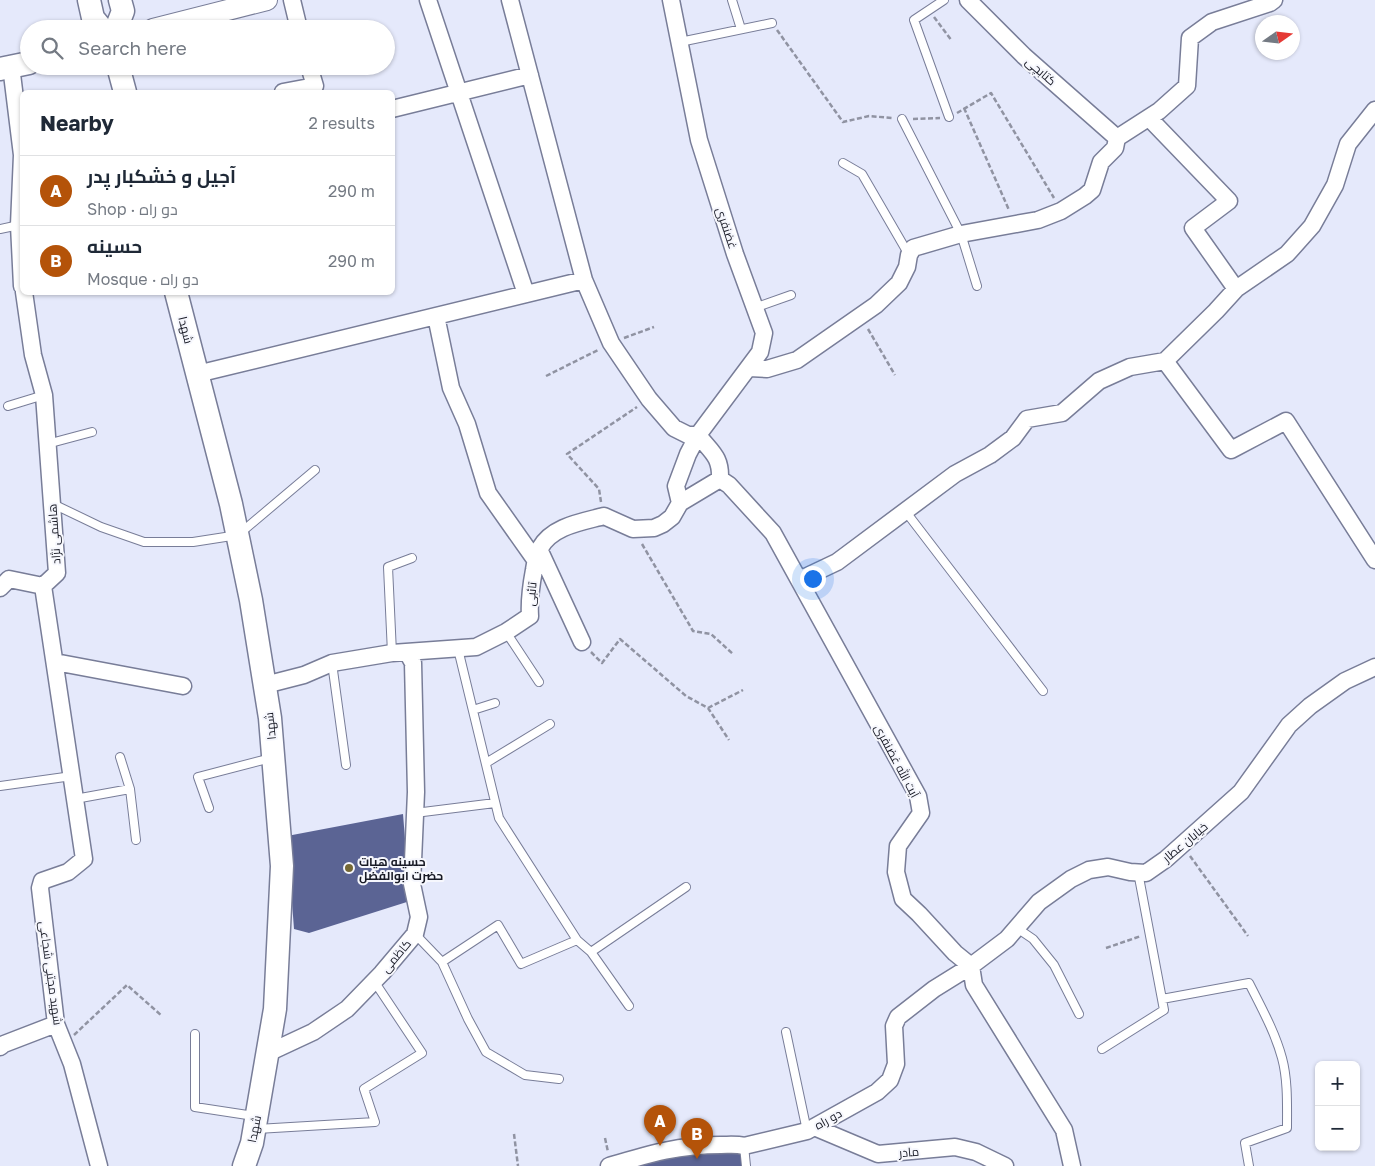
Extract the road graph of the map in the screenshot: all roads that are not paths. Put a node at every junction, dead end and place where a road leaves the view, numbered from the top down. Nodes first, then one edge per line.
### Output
1 (89, 0) edge
2 (120, 0) edge
3 (267, 0) edge
4 (292, 0) edge
5 (428, 0) edge
6 (510, 0) edge
7 (671, 0) edge
8 (732, 0) edge
9 (944, 0) edge
10 (968, 0) edge
11 (1274, 0) edge
12 (95, 20) edge
13 (120, 20) edge
14 (188, 20) edge
15 (297, 20) edge
16 (772, 23) road end
17 (741, 29) junction
18 (680, 42) junction
19 (13, 66) edge
20 (120, 75) edge
21 (312, 75) edge
22 (530, 75) junction
23 (124, 90) edge
24 (294, 90) edge
25 (459, 92) junction
26 (395, 108) edge
27 (1375, 110) edge
28 (949, 117) road end
29 (1149, 118) junction
30 (902, 119) road end
31 (20, 135) edge
32 (1117, 138) junction
33 (843, 163) dead end
34 (20, 202) edge
35 (19, 225) junction
36 (0, 229) edge
37 (961, 234) junction
38 (20, 245) edge
39 (909, 255) junction
40 (584, 280) junction
41 (977, 286) dead end
42 (1236, 289) junction
43 (526, 294) junction
44 (24, 295) edge
45 (177, 295) edge
46 (791, 295) dead end
47 (754, 308) junction
48 (436, 316) junction
49 (1165, 361) junction
50 (749, 368) junction
51 (197, 374) junction
52 (44, 395) junction
53 (8, 406) dead end
54 (92, 432) dead end
55 (698, 435) junction
56 (47, 444) junction
57 (315, 470) dead end
58 (725, 482) junction
59 (52, 503) junction
60 (680, 504) junction
61 (906, 512) junction
62 (238, 536) junction
63 (538, 555) junction
64 (412, 558) dead end
65 (1375, 560) edge
66 (799, 580) junction
67 (1, 585) edge
68 (43, 586) junction
69 (506, 632) junction
70 (582, 642) road end
71 (458, 649) junction
72 (400, 653) junction
73 (55, 662) junction
74 (332, 663) junction
75 (1375, 667) edge
76 (539, 682) dead end
77 (265, 684) junction
78 (183, 686) dead end
79 (1043, 690) dead end
80 (496, 703) dead end
81 (473, 710) junction
82 (550, 724) dead end
83 (120, 757) dead end
84 (274, 757) junction
85 (486, 763) junction
86 (346, 765) dead end
87 (72, 776) junction
88 (0, 786) edge
89 (130, 789) junction
90 (75, 799) junction
91 (495, 803) junction
92 (209, 808) dead end
93 (415, 813) junction
94 (136, 840) dead end
95 (1138, 872) junction
96 (686, 887) dead end
97 (1017, 928) junction
98 (415, 934) junction
99 (577, 940) junction
100 (591, 952) junction
101 (442, 962) junction
102 (971, 966) junction
103 (374, 981) junction
104 (1162, 999) junction
105 (629, 1006) dead end
106 (1079, 1014) dead end
107 (56, 1024) junction
108 (786, 1032) dead end
109 (195, 1034) dead end
110 (0, 1047) edge
111 (1102, 1050) dead end
112 (268, 1053) junction
113 (558, 1079) dead end
114 (256, 1122) junction
115 (810, 1129) junction
116 (744, 1146) junction
117 (99, 1166) edge
118 (244, 1166) edge
119 (609, 1166) edge
120 (746, 1166) edge
121 (1005, 1166) edge
122 (1072, 1166) edge
123 (1249, 1166) edge

1 - 12 main road
2 - 13 main road
3 - 14 street
4 - 15 street
5 - 25 street
6 - 22 street
7 - 18 street, غضنفری
8 - 17 lane
9 - 28 lane
10 - 32 street, کتابچی
11 - 29 street
16 - 17 lane
17 - 18 lane
18 - 47 street, غضنفری
19 - 31 street
20 - 23 main road
21 - 24 street
22 - 25 street
22 - 40 street
25 - 26 street
25 - 43 street
27 - 42 street
29 - 32 street
29 - 42 street
30 - 37 lane
32 - 37 street
33 - 39 lane
34 - 35 street
35 - 36 lane
35 - 38 street
37 - 39 street
37 - 41 lane
39 - 50 street
40 - 43 street
40 - 55 street
42 - 49 street
43 - 48 street
44 - 52 street, هاشمی نژاد
45 - 51 main road, شهدا
46 - 47 lane
47 - 50 street, غضنفری
48 - 51 street
48 - 63 street
49 - 61 street
49 - 65 street
50 - 55 street, غضنفری
51 - 62 main road, شهدا
52 - 53 lane
52 - 56 street, هاشمی نژاد
54 - 56 lane
55 - 58 street
55 - 60 street, غضنفری
56 - 59 street, هاشمی نژاد
57 - 62 lane
58 - 60 street
58 - 66 street, آیت الله غضنفری
59 - 62 lane
59 - 68 street, هاشمی نژاد
60 - 63 street
61 - 66 street
61 - 79 lane
62 - 77 main road, شهدا
63 - 69 street, تائبی
63 - 70 street
64 - 72 lane
66 - 102 street, آیت الله غضنفری
67 - 68 street
68 - 73 street
69 - 71 street, تائبی
69 - 76 lane
71 - 72 street, تائبی
71 - 81 lane
72 - 74 street, تائبی
72 - 93 street, کاظمی
73 - 78 street
73 - 87 street
74 - 77 street, تائبی
74 - 86 lane
75 - 95 street, خیابان عطار
77 - 84 main road, شهدا
80 - 81 lane
81 - 85 lane
82 - 85 lane
83 - 89 lane
84 - 92 lane
84 - 112 main road, شهدا
85 - 91 lane
87 - 88 lane
87 - 90 street
89 - 90 lane
89 - 94 lane
90 - 107 street, شهید مجتبی شجاعی
91 - 93 lane
91 - 99 lane
93 - 98 street, کاظمی
95 - 97 street
95 - 104 lane
96 - 100 lane
97 - 102 street
97 - 106 lane
98 - 101 lane
98 - 103 street, کاظمی
99 - 100 lane
99 - 101 lane
100 - 105 lane
101 - 113 lane
102 - 115 street, دو راه
102 - 122 street
103 - 112 street, کاظمی
103 - 114 lane
104 - 111 lane
104 - 123 lane
107 - 110 street
107 - 117 street, شهید مجتبی شجاعی
108 - 115 lane
109 - 114 lane
112 - 114 main road, شهدا
114 - 118 main road, شهدا
115 - 116 street, دو راه
115 - 121 street, مادر
116 - 119 street, دو راه
116 - 120 lane

